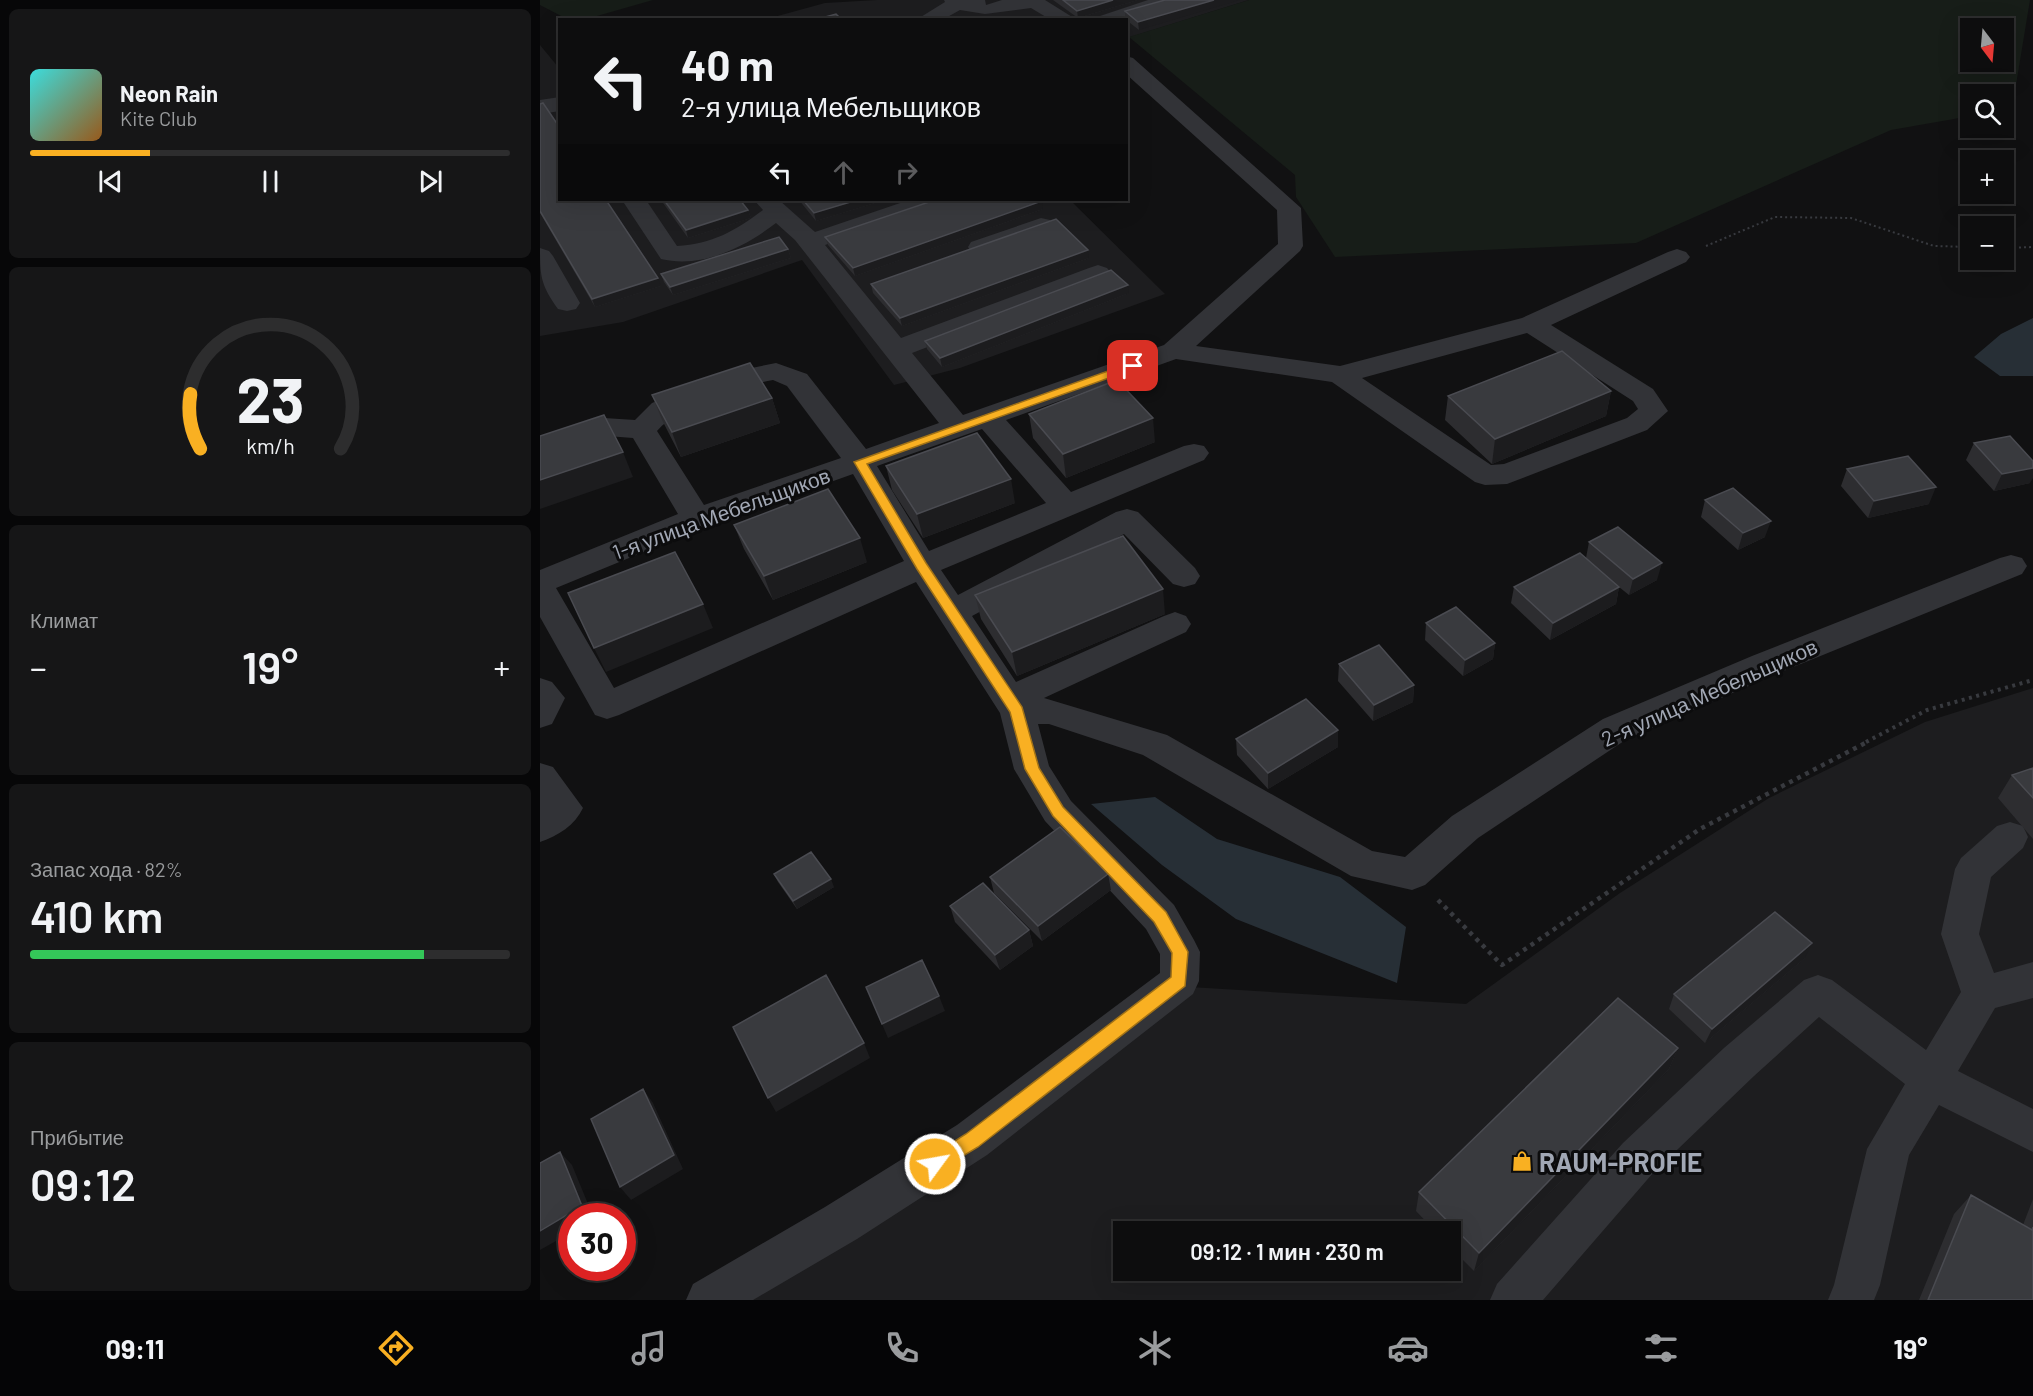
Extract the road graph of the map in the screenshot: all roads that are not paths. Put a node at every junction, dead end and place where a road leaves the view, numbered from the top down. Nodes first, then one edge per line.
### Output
1 (1168, 0) edge
2 (1035, 1) edge
3 (956, 2) edge
4 (929, 18) edge
5 (1064, 18) edge
6 (1113, 18) edge
7 (1128, 64) edge
8 (558, 104) edge
9 (540, 107) edge
10 (635, 201) edge
11 (928, 201) edge
12 (771, 205) edge
13 (1041, 225) edge
14 (807, 239) junction
15 (739, 241) junction
16 (963, 253) edge
17 (540, 256) edge
18 (1677, 257) road end
19 (1098, 273) edge
20 (567, 303) dead end
21 (1531, 324) junction
22 (897, 349) junction
23 (1174, 351) junction
24 (1340, 375) junction
25 (987, 417) junction
26 (957, 427) junction
27 (642, 430) junction
28 (540, 452) edge
29 (1194, 453) dead end
30 (860, 462) junction
31 (1066, 506) junction
32 (696, 519) junction
33 (922, 566) junction
34 (2011, 566) dead end
35 (1184, 576) dead end
36 (540, 582) edge
37 (540, 588) edge
38 (952, 612) junction
39 (1175, 624) dead end
40 (540, 692) edge
41 (1013, 705) junction
42 (540, 715) edge
43 (540, 777) edge
44 (540, 827) edge
45 (2010, 837) dead end
46 (2033, 980) edge
47 (1982, 994) junction
48 (1932, 1079) junction
49 (2033, 1131) edge
50 (709, 1300) edge
51 (1513, 1300) edge
52 (1851, 1300) edge

1 - 6 street
2 - 3 street
2 - 5 street
3 - 4 street
7 - 23 street
8 - 9 street
10 - 15 street
11 - 14 street
12 - 14 street
12 - 15 street
13 - 16 street
14 - 15 street
14 - 22 street
17 - 20 street
18 - 21 street
19 - 22 street
21 - 24 street
21 - 24 street
22 - 26 street
23 - 24 street
23 - 25 street, 1-я улица Мебельщиков
25 - 26 street, 1-я улица Мебельщиков
25 - 31 street
26 - 30 street, 1-я улица Мебельщиков
27 - 28 street
27 - 30 street
27 - 32 street
29 - 31 street
30 - 32 street, 1-я улица Мебельщиков
30 - 33 street
31 - 33 street
32 - 36 street, 1-я улица Мебельщиков
33 - 37 street
33 - 38 street
34 - 41 street, 2-я улица Мебельщиков
35 - 38 street
38 - 41 street
39 - 41 street
40 - 42 street
41 - 50 street
43 - 44 street
45 - 47 street
46 - 47 street
47 - 48 street
48 - 49 street
48 - 51 street
48 - 52 street

